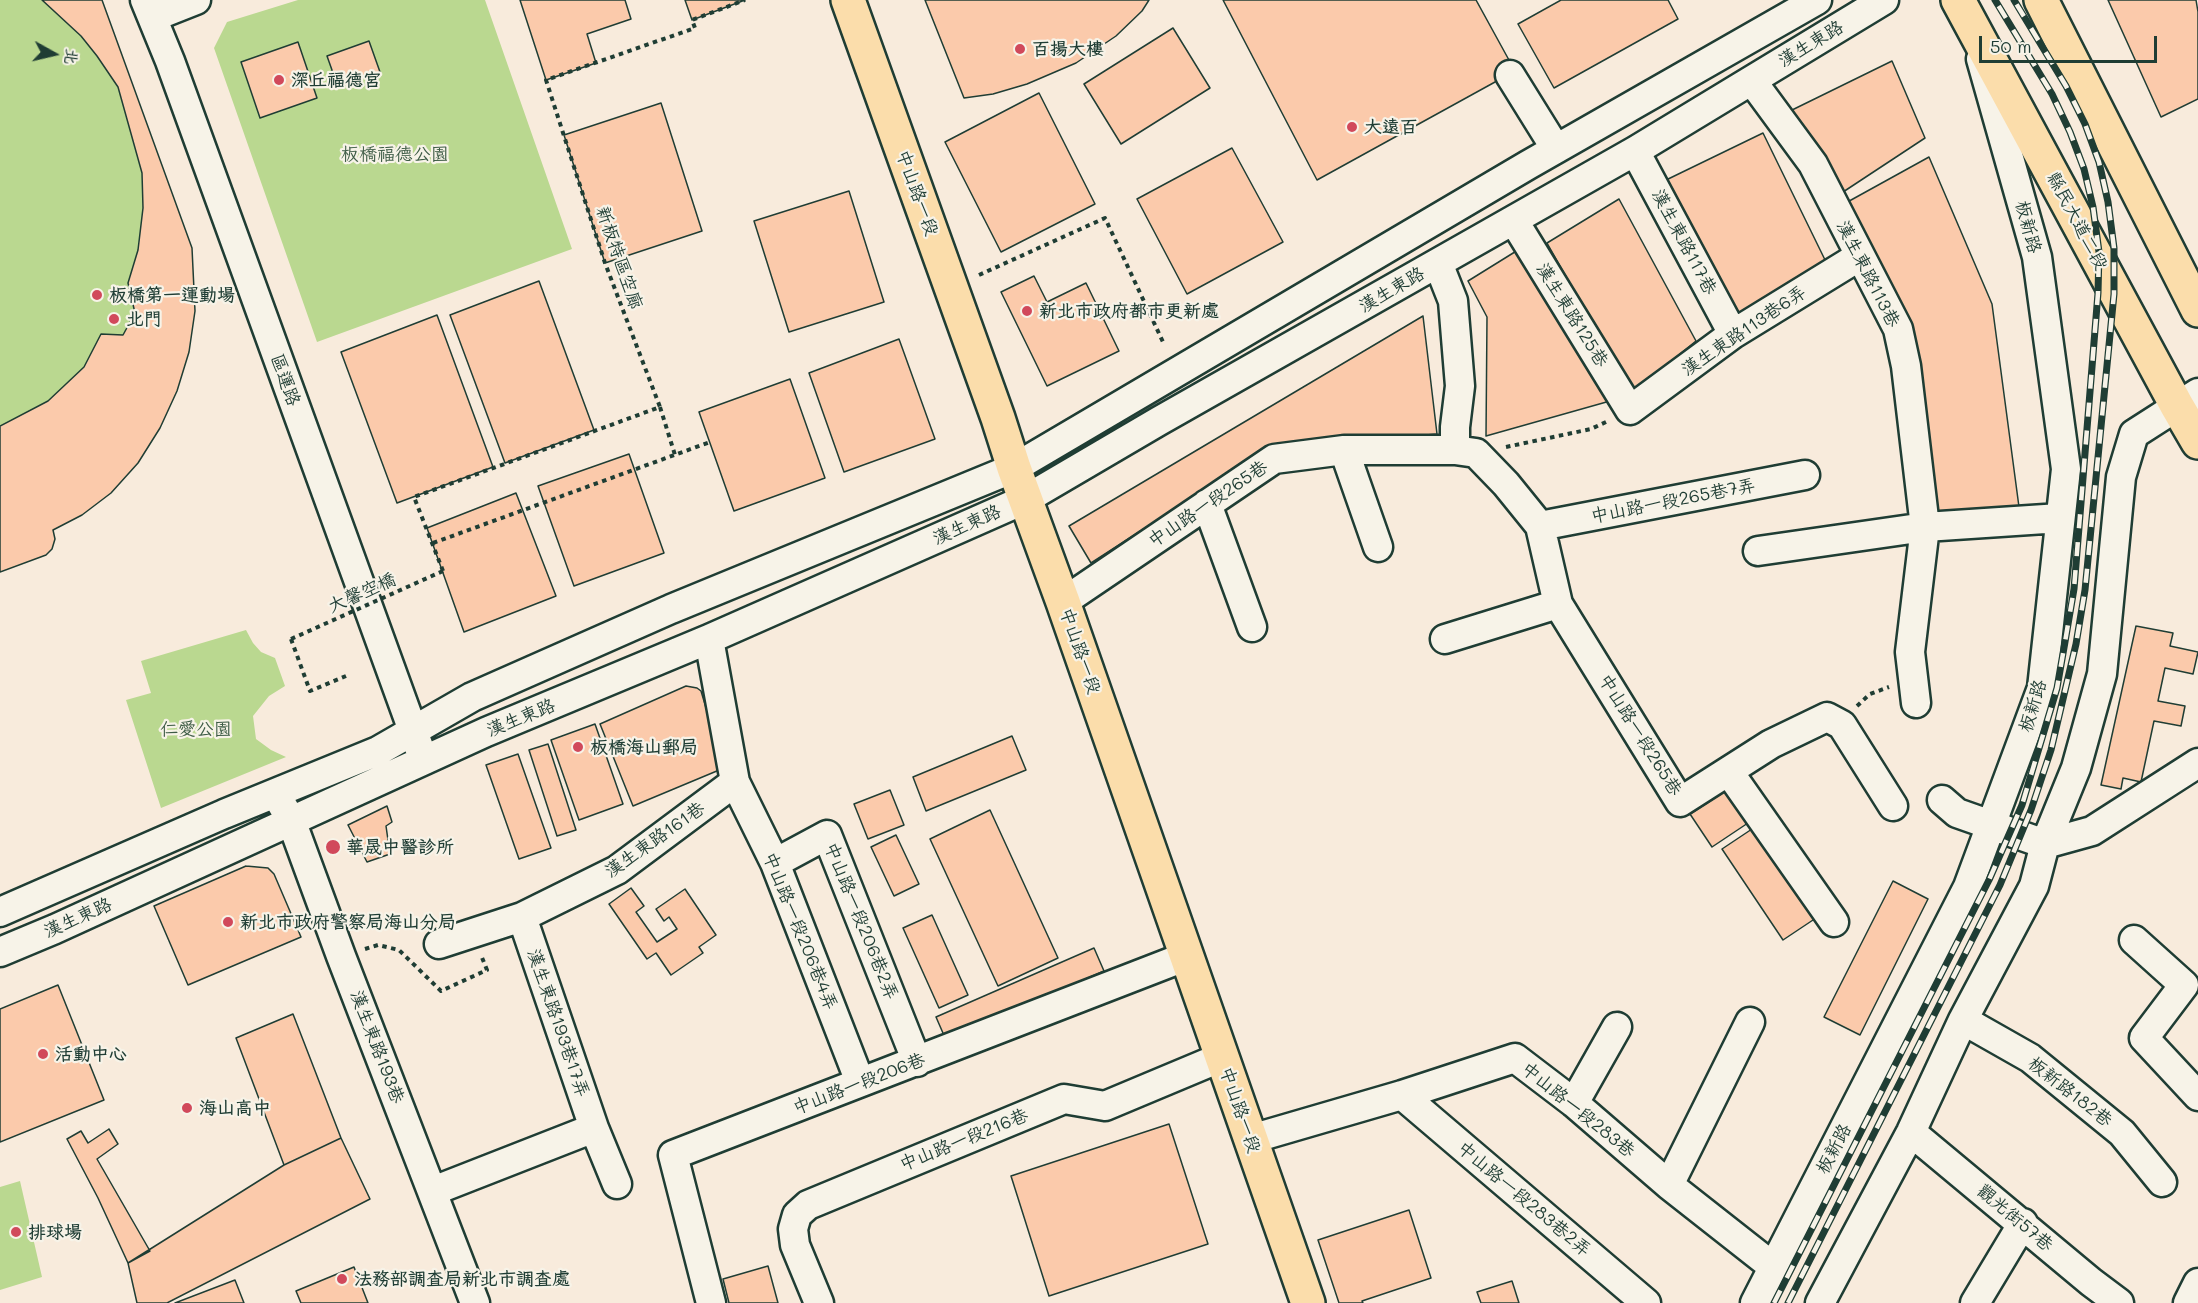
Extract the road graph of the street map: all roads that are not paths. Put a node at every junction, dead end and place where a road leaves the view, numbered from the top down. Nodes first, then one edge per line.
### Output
1 (196, 0) edge
2 (848, 0) edge
3 (1817, 0) edge
4 (1884, 0) edge
5 (2041, 0) edge
6 (149, 8) edge
7 (1965, 13) edge
8 (1510, 75) dead end
9 (1752, 81) junction
10 (1556, 149) junction
11 (1635, 151) junction
12 (1514, 221) junction
13 (1860, 256) junction
14 (1438, 264) junction
15 (2198, 310) edge
16 (1733, 333) junction
17 (2187, 399) edge
18 (1630, 410) joint
19 (2198, 442) edge
20 (1344, 450) junction
21 (1466, 451) junction
22 (1014, 468) junction
23 (1805, 475) dead end
24 (1026, 499) junction
25 (1207, 504) junction
26 (2060, 518) junction
27 (1540, 526) junction
28 (1925, 527) junction
29 (1378, 547) dead end
30 (1758, 551) dead end
31 (1063, 602) junction
32 (1558, 604) junction
33 (1252, 627) dead end
34 (710, 639) junction
35 (1445, 639) dead end
36 (1914, 692) road end
37 (412, 733) junction
38 (425, 760) junction
39 (2198, 764) edge
40 (1729, 772) junction
41 (735, 782) junction
42 (276, 793) junction
43 (1942, 800) dead end
44 (1893, 806) dead end
45 (291, 820) junction
46 (1991, 825) junction
47 (2045, 844) junction
48 (775, 863) junction
49 (0, 912) edge
50 (522, 917) junction
51 (1834, 922) dead end
52 (2134, 940) dead end
53 (439, 944) dead end
54 (0, 952) edge
55 (1187, 956) junction
56 (1963, 1020) junction
57 (1750, 1022) dead end
58 (1617, 1027) dead end
59 (1222, 1057) junction
60 (917, 1062) junction
61 (860, 1082) junction
62 (2196, 1090) edge
63 (1402, 1095) junction
64 (1574, 1103) junction
65 (594, 1128) junction
66 (1911, 1132) junction
67 (1251, 1139) junction
68 (2162, 1182) dead end
69 (617, 1184) dead end
70 (1669, 1185) junction
71 (433, 1191) junction
72 (2022, 1223) junction
73 (1772, 1266) junction
74 (2198, 1282) edge
75 (476, 1303) edge
76 (711, 1303) edge
77 (819, 1303) edge
78 (1308, 1303) edge
79 (1646, 1303) edge
80 (1755, 1303) edge
81 (1820, 1303) edge
82 (1975, 1303) edge
83 (2119, 1303) edge
84 (2188, 1303) edge

1 - 6 street
2 - 22 main road, 中山路一段
3 - 10 street, 漢生東路
4 - 9 street, 漢生東路
5 - 15 main road
6 - 37 street, 區運路
7 - 17 main road, 縣民大道二段
7 - 26 street, 板新路
8 - 10 street
9 - 11 street, 漢生東路
9 - 13 street, 漢生東路113巷
10 - 22 street, 漢生東路
11 - 12 street, 漢生東路
11 - 16 street, 漢生東路117巷
12 - 14 street, 漢生東路
12 - 18 street, 漢生東路125巷
13 - 16 street, 漢生東路113巷6弄
13 - 28 street, 漢生東路113巷
14 - 21 street
14 - 24 street, 漢生東路
16 - 18 street, 漢生東路113巷6弄
17 - 19 main road, 縣民大道二段
17 - 47 street
20 - 21 street, 中山路一段265巷
20 - 25 street, 中山路一段265巷
20 - 29 street
21 - 27 street, 中山路一段265巷
22 - 24 main road, 中山路一段
22 - 37 street, 漢生東路
23 - 27 street, 中山路一段265巷7弄
24 - 31 main road, 中山路一段
24 - 34 street, 漢生東路
25 - 31 street, 中山路一段265巷
25 - 33 street
26 - 28 street
26 - 46 street, 板新路
27 - 32 street, 中山路一段265巷
28 - 30 street
28 - 36 street, 漢生東路113巷
31 - 55 main road, 中山路一段
32 - 35 street
32 - 40 street, 中山路一段265巷
34 - 38 street, 漢生東路
34 - 41 street, 中山路一段206巷4弄
37 - 38 street, 區運路
37 - 42 street, 漢生東路
38 - 45 street, 漢生東路
39 - 47 street
40 - 44 street, 中山路一段265巷
40 - 51 street
41 - 48 street, 中山路一段206巷4弄
41 - 50 street, 漢生東路161巷
42 - 45 street, 漢生東路193巷
42 - 49 street, 漢生東路
43 - 46 street
45 - 54 street, 漢生東路
45 - 71 street, 漢生東路193巷
46 - 47 street
46 - 73 street, 板新路
47 - 56 street
48 - 60 street, 中山路一段206巷2弄
48 - 61 street, 中山路一段206巷4弄
50 - 53 street, 漢生東路161巷
50 - 65 street, 漢生東路193巷17弄
52 - 62 street
55 - 59 main road, 中山路一段
55 - 60 street, 中山路一段206巷
56 - 66 street
56 - 68 street, 板新路182巷
57 - 70 street
58 - 64 street
59 - 67 main road, 中山路一段
59 - 77 street, 中山路一段216巷
60 - 61 street, 中山路一段206巷
61 - 76 street, 中山路一段206巷
63 - 64 street, 中山路一段283巷
63 - 67 street, 中山路一段283巷
63 - 79 street, 中山路一段283巷2弄
64 - 70 street, 中山路一段283巷
65 - 69 street, 漢生東路193巷17弄
65 - 71 street
66 - 72 street, 觀光街57巷
66 - 81 street
67 - 78 main road, 中山路一段
70 - 73 street, 中山路一段283巷
71 - 75 street, 漢生東路193巷
72 - 82 street
72 - 83 street, 觀光街57巷
73 - 80 street, 板新路
74 - 84 street

